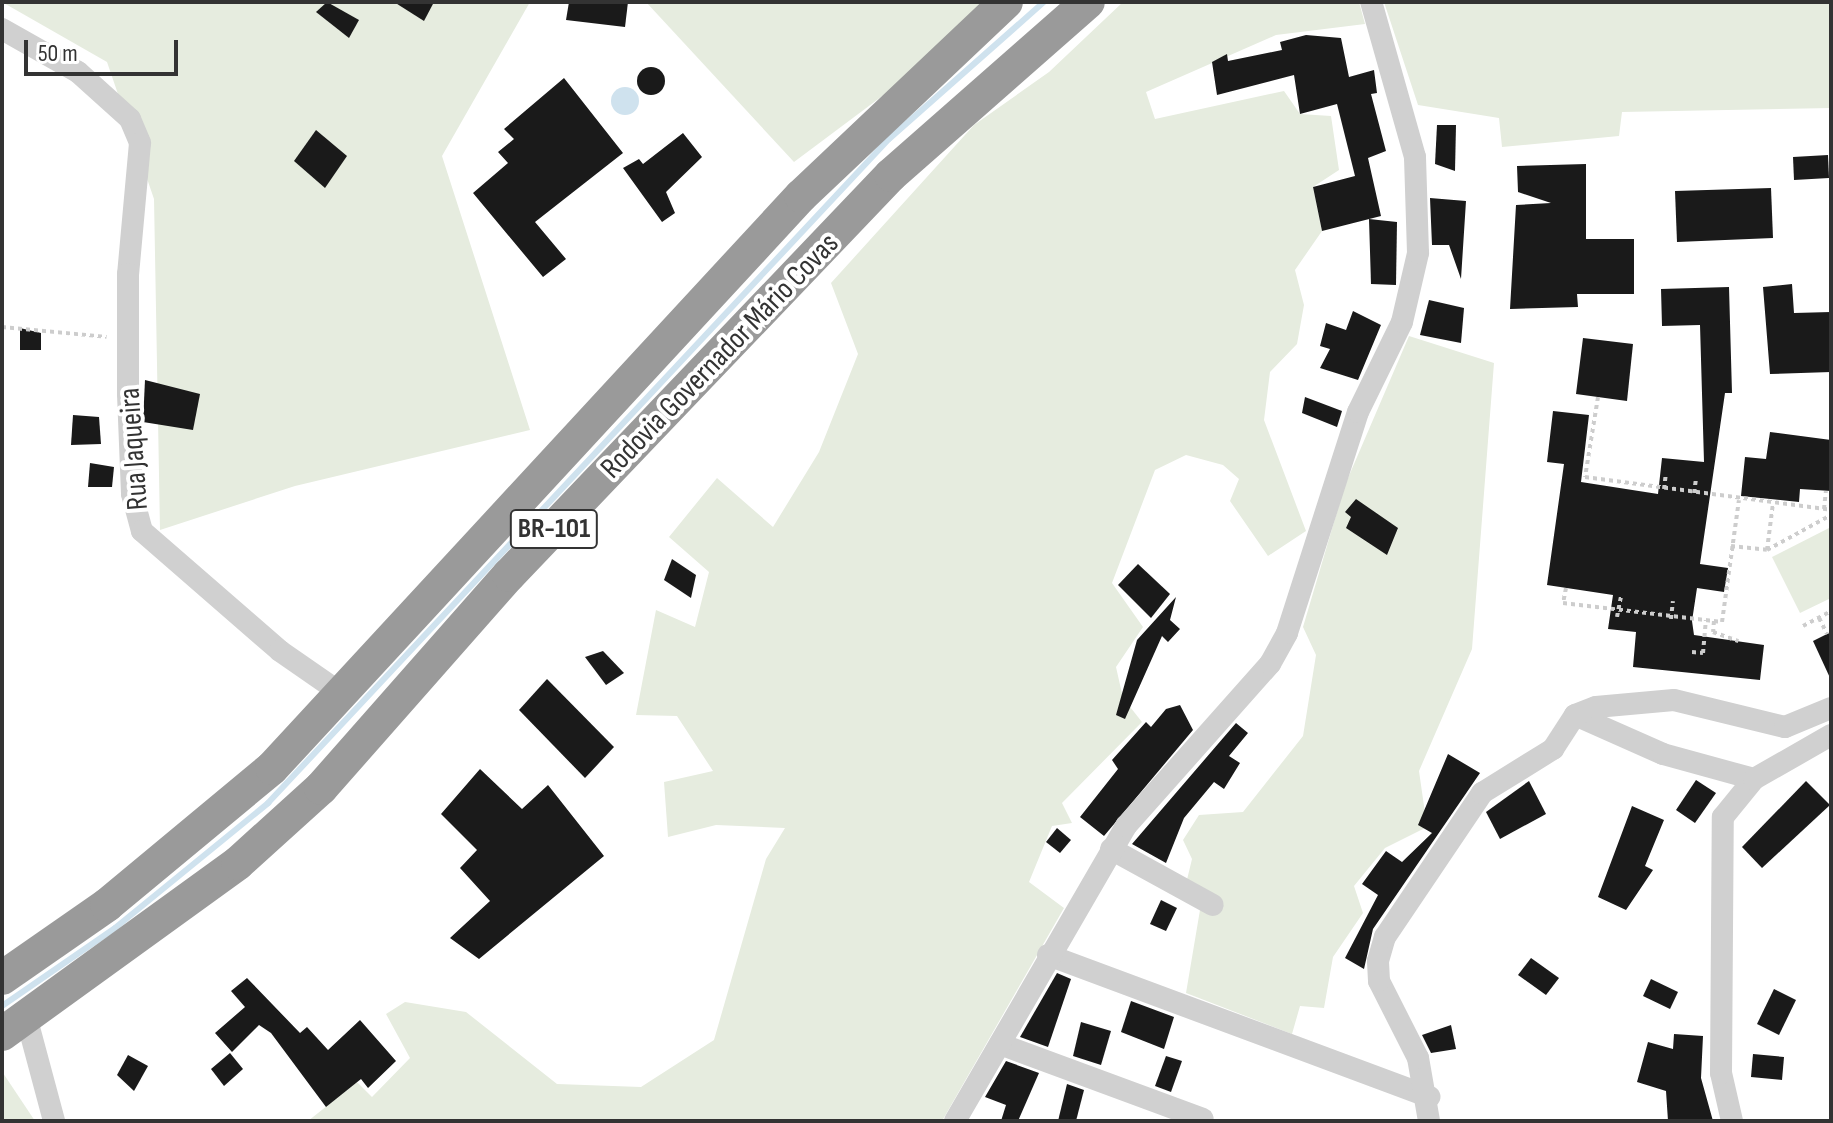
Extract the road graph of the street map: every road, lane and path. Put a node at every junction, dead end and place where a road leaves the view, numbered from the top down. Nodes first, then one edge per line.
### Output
1 (1006, 2) edge
2 (1088, 2) edge
3 (1371, 2) edge
4 (2, 29) edge
5 (2, 327) edge
6 (130, 340) junction
7 (1598, 397) dead end
8 (1666, 473) dead end
9 (1696, 479) dead end
10 (1664, 489) junction
11 (1826, 491) dead end
12 (1691, 494) junction
13 (1739, 500) junction
14 (1773, 503) junction
15 (1824, 509) junction
16 (1831, 512) edge
17 (1731, 546) junction
18 (1767, 550) junction
19 (1566, 588) dead end
20 (1621, 596) dead end
21 (1673, 601) dead end
22 (1618, 610) junction
23 (1831, 611) edge
24 (1617, 617) dead end
25 (1671, 617) junction
26 (1819, 618) junction
27 (1706, 620) junction
28 (1714, 621) junction
29 (1831, 621) edge
30 (1803, 626) dead end
31 (1822, 626) junction
32 (1827, 634) dead end
33 (1738, 641) dead end
34 (1692, 652) dead end
35 (345, 696) junction
36 (1831, 708) edge
37 (1575, 715) junction
38 (1831, 735) edge
39 (1754, 779) junction
40 (1111, 849) junction
41 (1213, 905) dead end
42 (1048, 955) junction
43 (2, 978) edge
44 (14, 1027) edge
45 (1000, 1044) junction
46 (1429, 1097) junction
47 (1203, 1119) edge
48 (54, 1121) edge
49 (955, 1121) edge
50 (1429, 1121) edge
51 (1732, 1121) edge

1 - 35 highway, Rodovia Governador Mário Covas / BR-101
2 - 44 highway, Rodovia Governador Mário Covas / BR-101
3 - 40 street
4 - 6 street, Rua Jaqueira
5 - 6 path
6 - 35 street, Rua Jaqueira
7 - 10 path
8 - 10 path
9 - 12 path
10 - 12 path
11 - 15 path
12 - 13 path
13 - 14 path
13 - 17 path
14 - 15 path
14 - 18 path
15 - 16 path
16 - 18 path
17 - 18 path
17 - 28 path
19 - 22 path
20 - 22 path
21 - 25 path
22 - 24 path
22 - 25 path
23 - 26 path
25 - 27 path
26 - 30 path
26 - 31 path
27 - 28 path
27 - 34 path
28 - 33 path
29 - 31 path
31 - 32 path
35 - 43 highway, Rodovia Governador Mário Covas / BR-101
36 - 37 street
37 - 39 street
37 - 46 street
38 - 39 street
39 - 51 street
40 - 41 street
40 - 42 street
42 - 45 street
42 - 46 street
44 - 48 street
45 - 47 street
45 - 49 street
46 - 50 street

